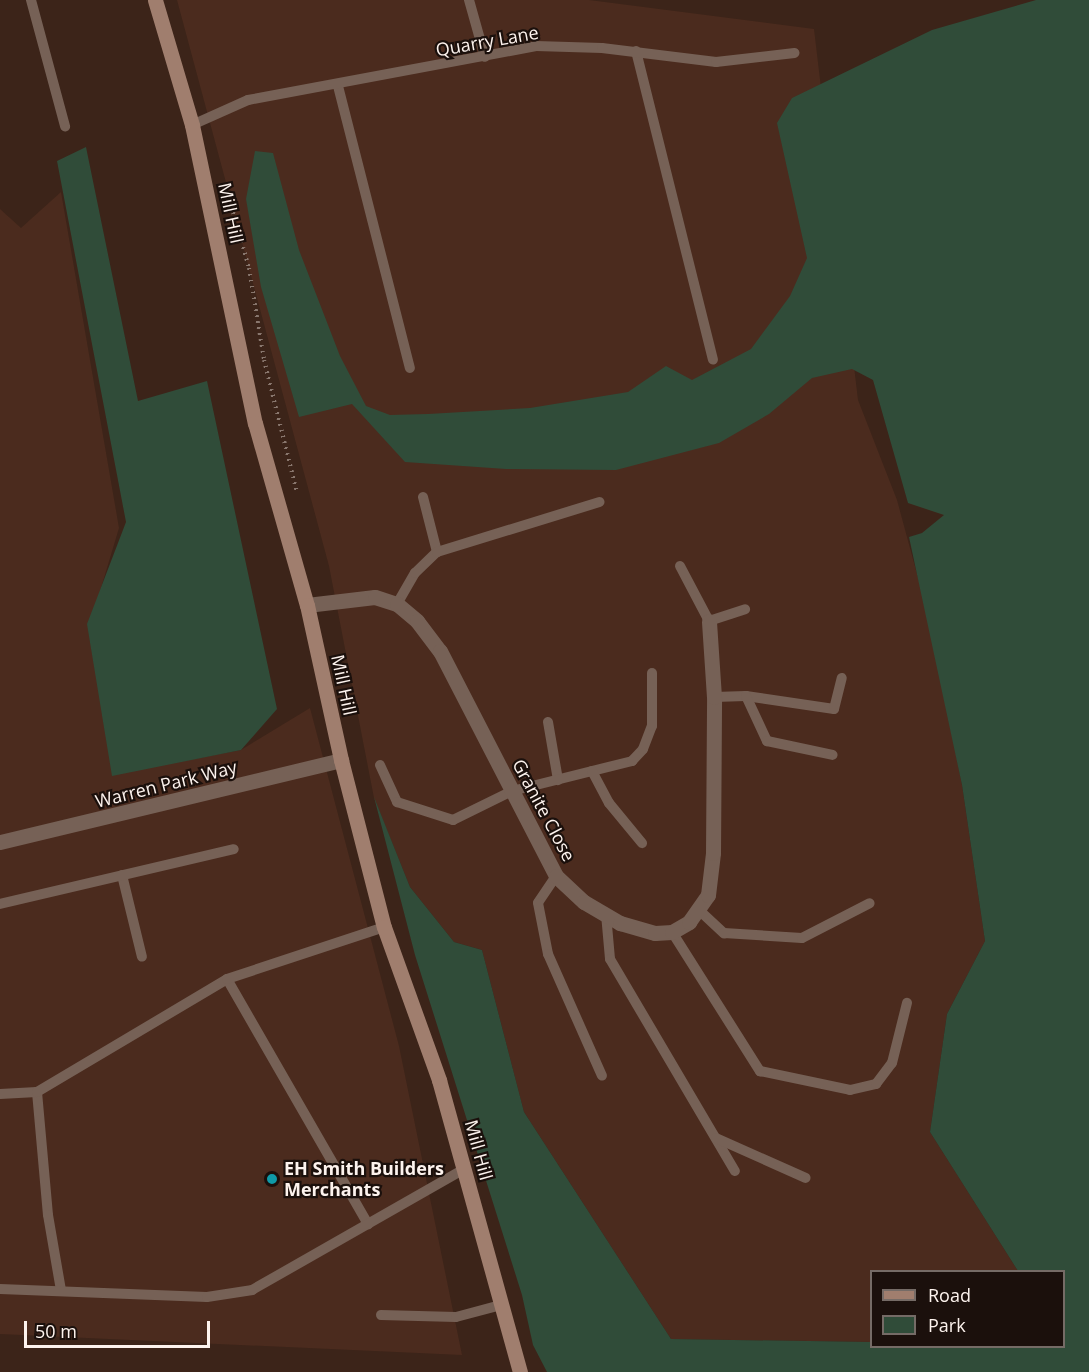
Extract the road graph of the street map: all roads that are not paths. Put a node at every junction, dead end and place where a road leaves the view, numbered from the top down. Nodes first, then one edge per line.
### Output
1 (31, 0) edge
2 (155, 0) edge
3 (469, 0) edge
4 (636, 51) junction
5 (794, 53) dead end
6 (485, 57) junction
7 (338, 86) junction
8 (192, 125) junction
9 (65, 126) dead end
10 (713, 360) dead end
11 (410, 368) dead end
12 (423, 497) dead end
13 (600, 502) dead end
14 (437, 552) junction
15 (680, 566) dead end
16 (397, 604) junction
17 (307, 605) junction
18 (745, 609) dead end
19 (709, 621) junction
20 (652, 673) dead end
21 (842, 678) dead end
22 (746, 696) junction
23 (714, 697) junction
24 (548, 722) dead end
25 (833, 755) dead end
26 (341, 760) junction
27 (380, 765) dead end
28 (592, 771) junction
29 (558, 780) junction
30 (512, 791) junction
31 (0, 842) edge
32 (642, 843) dead end
33 (234, 849) dead end
34 (122, 875) junction
35 (556, 876) junction
36 (0, 903) edge
37 (870, 903) dead end
38 (700, 911) junction
39 (606, 914) junction
40 (384, 927) junction
41 (672, 932) junction
42 (142, 957) dead end
43 (227, 979) junction
44 (907, 1003) dead end
45 (602, 1076) dead end
46 (36, 1092) junction
47 (0, 1094) edge
48 (715, 1138) junction
49 (464, 1169) junction
50 (735, 1172) dead end
51 (806, 1178) dead end
52 (368, 1224) junction
53 (0, 1289) edge
54 (61, 1290) junction
55 (501, 1305) junction
56 (381, 1315) dead end
57 (520, 1372) edge

1 - 9 lane
2 - 8 main road, Mill Hill
3 - 6 lane
4 - 5 lane, Quarry Lane
4 - 6 lane, Quarry Lane
4 - 10 lane
6 - 7 lane, Quarry Lane
7 - 8 lane, Quarry Lane
7 - 11 lane
8 - 17 main road, Mill Hill
12 - 14 lane
13 - 14 lane
14 - 16 lane
15 - 19 lane
16 - 17 street, Granite Close
16 - 30 street, Granite Close
17 - 26 main road, Mill Hill
18 - 19 lane
19 - 23 street
20 - 28 lane
21 - 22 lane
22 - 23 lane
22 - 25 lane
23 - 38 street
24 - 29 lane
26 - 31 street, Warren Park Way
26 - 40 main road, Mill Hill
27 - 30 lane
28 - 29 lane
28 - 32 lane
29 - 30 lane
30 - 35 street, Granite Close
33 - 34 lane
34 - 36 lane
34 - 42 lane
35 - 39 street, Granite Close
35 - 45 lane
37 - 38 lane
38 - 41 street
39 - 41 street, Granite Close
39 - 48 lane
40 - 43 lane
40 - 49 main road, Mill Hill
41 - 44 lane
43 - 46 lane
43 - 52 lane
46 - 47 lane
46 - 54 lane
48 - 50 lane
48 - 51 lane
49 - 52 lane
49 - 55 main road, Mill Hill
52 - 54 lane
53 - 54 lane
55 - 56 lane
55 - 57 main road, Mill Hill

